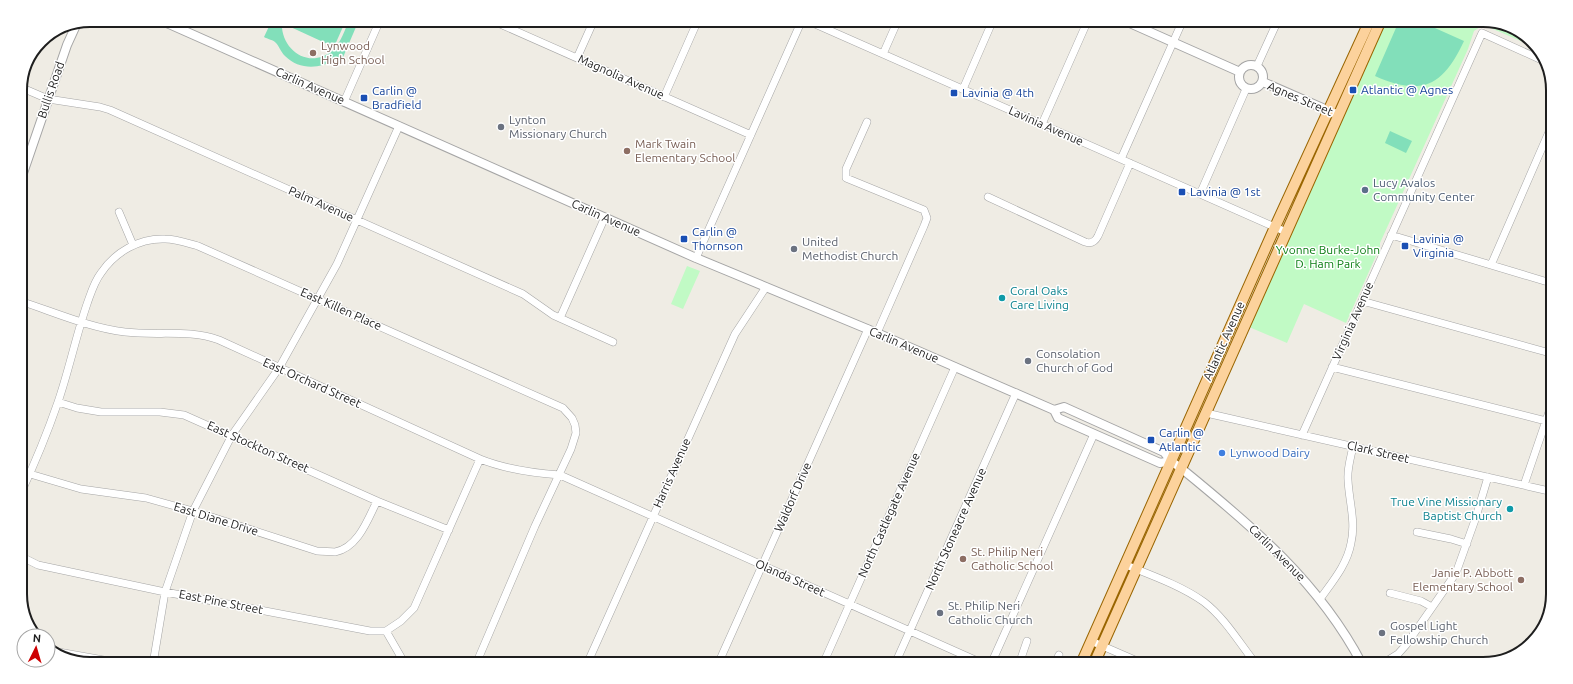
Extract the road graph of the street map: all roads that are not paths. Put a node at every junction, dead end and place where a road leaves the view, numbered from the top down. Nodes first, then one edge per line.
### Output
1 (176, 27) edge
2 (377, 27) edge
3 (507, 27) edge
4 (591, 27) edge
5 (695, 27) edge
6 (799, 27) edge
7 (822, 27) edge
8 (895, 27) edge
9 (991, 27) edge
10 (1085, 27) edge
11 (1139, 27) edge
12 (1180, 27) edge
13 (1275, 27) edge
14 (1367, 27) edge
15 (1377, 27) edge
16 (74, 29) edge
17 (1173, 42) junction
18 (883, 54) junction
19 (577, 58) junction
20 (1537, 58) edge
21 (1257, 66) junction
22 (1240, 72) junction
23 (1263, 82) junction
24 (963, 89) junction
25 (1246, 89) junction
26 (27, 90) edge
27 (664, 97) junction
28 (48, 99) junction
29 (344, 102) junction
30 (1334, 113) junction
31 (867, 122) dead end
32 (1042, 124) junction
33 (399, 126) junction
34 (751, 135) junction
35 (1546, 139) edge
36 (1121, 159) junction
37 (27, 161) edge
38 (1130, 163) junction
39 (1200, 194) junction
40 (988, 197) dead end
41 (118, 212) dead end
42 (605, 217) junction
43 (357, 220) junction
44 (1275, 227) junction
45 (1286, 232) junction
46 (1391, 235) junction
47 (133, 245) junction
48 (696, 258) junction
49 (1490, 265) junction
50 (1546, 282) edge
51 (766, 287) junction
52 (318, 299) junction
53 (1362, 301) junction
54 (27, 303) edge
55 (560, 318) junction
56 (81, 321) junction
57 (868, 329) junction
58 (877, 333) junction
59 (613, 342) dead end
60 (1546, 352) edge
61 (955, 367) junction
62 (1332, 367) junction
63 (279, 368) junction
64 (1016, 393) junction
65 (58, 402) junction
66 (1054, 410) junction
67 (1206, 413) junction
68 (1546, 421) joint
69 (1094, 434) junction
70 (232, 435) junction
71 (1302, 435) junction
72 (1353, 446) junction
73 (480, 459) junction
74 (1171, 461) junction
75 (1182, 469) junction
76 (30, 474) junction
77 (560, 475) junction
78 (1488, 477) junction
79 (27, 481) edge
80 (1524, 485) junction
81 (1546, 489) edge
82 (596, 492) joint
83 (377, 501) junction
84 (193, 511) junction
85 (653, 517) junction
86 (449, 530) junction
87 (1417, 532) dead end
88 (1467, 544) junction
89 (27, 560) edge
90 (1126, 564) junction
91 (762, 566) junction
92 (1137, 569) junction
93 (165, 592) junction
94 (1390, 593) dead end
95 (1320, 599) junction
96 (850, 604) junction
97 (1432, 608) junction
98 (386, 631) junction
99 (910, 631) junction
100 (1027, 641) dead end
101 (1091, 641) junction
102 (1102, 646) junction
103 (69, 653) edge
104 (89, 657) edge
105 (154, 657) edge
106 (401, 657) edge
107 (479, 657) edge
108 (590, 657) edge
109 (721, 657) edge
110 (826, 657) edge
111 (898, 657) edge
112 (968, 657) edge
113 (994, 657) edge
114 (1021, 657) edge
115 (1084, 657) edge
116 (1097, 657) edge
117 (1128, 657) edge
118 (1251, 657) edge
119 (1358, 657) edge
120 (1393, 657) edge

1 - 29 street, Carlin Avenue
2 - 29 street
3 - 19 street, Magnolia Avenue
4 - 19 street
5 - 27 street
6 - 34 street
7 - 18 street, Lavinia Avenue
8 - 18 street
9 - 24 street
10 - 32 street
11 - 17 street
12 - 17 street
13 - 21 street
14 - 30 main road, Atlantic Avenue
15 - 30 main road, Atlantic Avenue
16 - 28 street, Bullis Road
17 - 22 street
17 - 36 street
18 - 24 street, Lavinia Avenue
19 - 27 street, Magnolia Avenue
20 - 46 street, Virginia Avenue
21 - 22 street
21 - 23 street
22 - 25 street
23 - 25 street
23 - 30 street, Agnes Street
24 - 32 street, Lavinia Avenue
25 - 39 street
26 - 28 street, Palm Avenue
27 - 34 street, Magnolia Avenue
28 - 37 street, Bullis Road
28 - 43 street, Palm Avenue
29 - 33 street, Carlin Avenue
30 - 44 main road, Atlantic Avenue
30 - 45 main road, Atlantic Avenue
31 - 58 street
32 - 36 street, Lavinia Avenue
33 - 42 street, Carlin Avenue
33 - 43 street
34 - 48 street
35 - 49 street
36 - 38 street, Lavinia Avenue
38 - 39 street, Lavinia Avenue
38 - 40 street
39 - 44 street, Lavinia Avenue
41 - 47 street
42 - 48 street, Carlin Avenue
42 - 55 street
43 - 52 street
43 - 55 street, Palm Avenue
44 - 45 street, Lavinia Avenue
44 - 74 main road, Atlantic Avenue
45 - 67 main road, Atlantic Avenue
46 - 49 street
46 - 53 street, Virginia Avenue
47 - 52 street, East Killen Place
47 - 56 street, East Killen Place
48 - 51 street, Carlin Avenue
49 - 50 street
51 - 57 street, Carlin Avenue
51 - 85 street, Harris Avenue
52 - 63 street
52 - 77 street, East Killen Place
53 - 60 street
53 - 62 street, Virginia Avenue
54 - 56 street, East Orchard Street
55 - 59 street, Palm Avenue
56 - 63 street, East Orchard Street
56 - 65 street, East Killen Place
57 - 58 street, Carlin Avenue
57 - 91 street, Waldorf Drive
58 - 61 street, Carlin Avenue
61 - 64 street, Carlin Avenue
61 - 96 street, North Castlegate Avenue
62 - 68 street
62 - 71 street, Virginia Avenue
63 - 70 street
63 - 73 street, East Orchard Street
64 - 66 street, Carlin Avenue
64 - 99 street, North Stoneacre Avenue
65 - 70 street, East Stockton Street
65 - 76 street, East Killen Place
66 - 69 street, Carlin Avenue
66 - 74 street, Carlin Avenue
67 - 71 street, Clark Street
67 - 75 main road, Atlantic Avenue
68 - 80 street
69 - 74 street, Carlin Avenue
69 - 113 street
70 - 83 street, East Stockton Street
70 - 84 street
71 - 72 street, Clark Street
72 - 78 street, Clark Street
72 - 95 street
73 - 77 street, East Orchard Street
73 - 86 street
74 - 75 street, Carlin Avenue
74 - 90 main road, Atlantic Avenue
75 - 92 main road, Atlantic Avenue
75 - 95 street, Carlin Avenue
76 - 79 street, East Killen Place
76 - 84 street, East Diane Drive
77 - 82 street, East Orchard Street
77 - 107 street, East Killen Place
78 - 80 street, Clark Street
78 - 88 street
80 - 81 street, Clark Street
82 - 85 street, Olanda Street
83 - 84 street, East Diane Drive
83 - 86 street, East Stockton Street
84 - 93 street
85 - 91 street, Olanda Street
85 - 108 street, Harris Avenue
86 - 98 street
87 - 88 street
88 - 97 street
89 - 93 street, East Pine Street
90 - 92 street
90 - 101 main road, Atlantic Avenue
91 - 96 street, Olanda Street
91 - 109 street, Waldorf Drive
92 - 102 main road, Atlantic Avenue
92 - 118 street
93 - 98 street, East Pine Street
93 - 105 street
94 - 97 street
95 - 119 street, Carlin Avenue
96 - 99 street, Olanda Street
96 - 110 street, North Castlegate Avenue
97 - 120 street
98 - 106 street
99 - 111 street, North Stoneacre Avenue
99 - 112 street, Olanda Street
100 - 114 street
101 - 102 street
101 - 115 main road, Atlantic Avenue
102 - 116 main road, Atlantic Avenue
102 - 117 street
103 - 104 street

